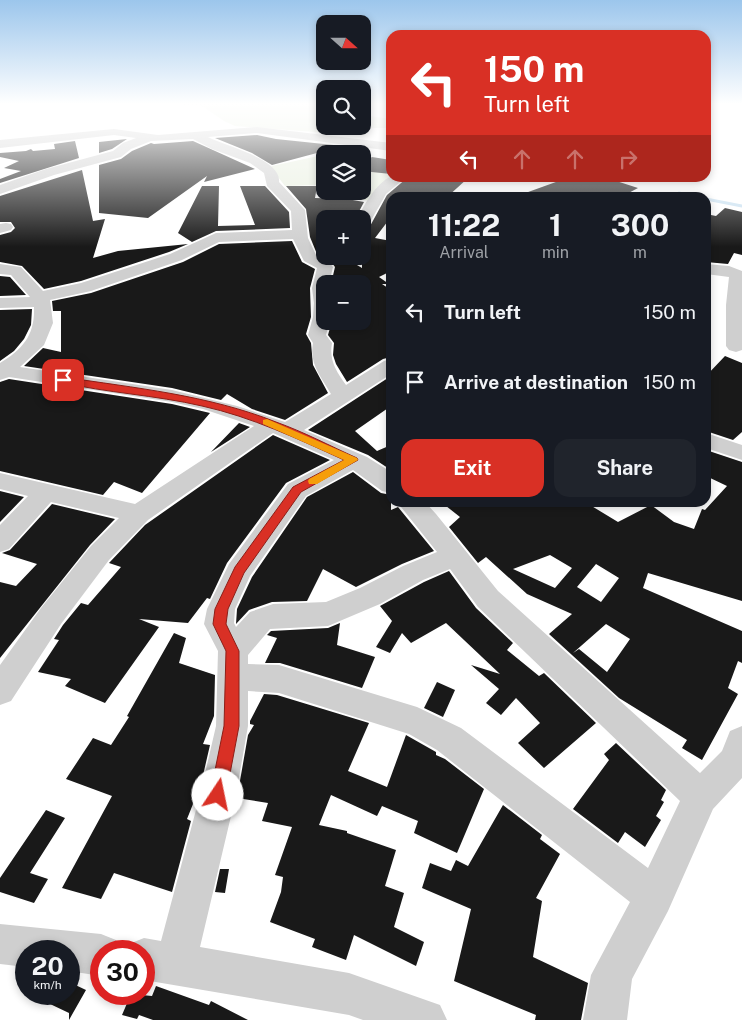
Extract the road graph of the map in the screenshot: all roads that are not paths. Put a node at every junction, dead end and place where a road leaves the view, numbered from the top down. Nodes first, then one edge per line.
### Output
1 (119, 152) edge
2 (231, 152) edge
3 (388, 182) edge
4 (0, 190) edge
5 (370, 210) edge
6 (300, 234) junction
7 (316, 258) edge
8 (325, 265) edge
9 (0, 269) edge
10 (711, 269) edge
11 (41, 300) junction
12 (0, 303) edge
13 (738, 306) edge
14 (736, 346) dead end
15 (386, 368) edge
16 (1, 371) edge
17 (342, 395) junction
18 (280, 427) junction
19 (711, 442) edge
20 (742, 453) edge
21 (353, 460) junction
22 (0, 481) edge
23 (386, 482) edge
24 (46, 492) junction
25 (426, 508) edge
26 (139, 514) junction
27 (0, 542) edge
28 (455, 556) junction
29 (232, 664) junction
30 (0, 692) edge
31 (742, 742) edge
32 (701, 797) junction
33 (654, 897) junction
34 (1, 946) edge
35 (15, 947) edge
36 (160, 961) edge
37 (426, 1020) edge
38 (605, 1020) edge

1 - 4 street
2 - 6 street
3 - 5 street
6 - 7 street
6 - 11 street
8 - 17 street
9 - 11 street
10 - 13 street
11 - 12 street
11 - 16 street
13 - 14 street
15 - 17 street
16 - 18 street
17 - 18 street
18 - 21 street
18 - 26 street
19 - 20 street
21 - 23 street
21 - 29 street
22 - 24 street
24 - 26 street
24 - 27 street
25 - 28 street
26 - 30 street
28 - 29 street
28 - 32 street
29 - 33 street
29 - 36 street
31 - 32 street
32 - 33 street
33 - 38 street
34 - 35 street
36 - 37 street

